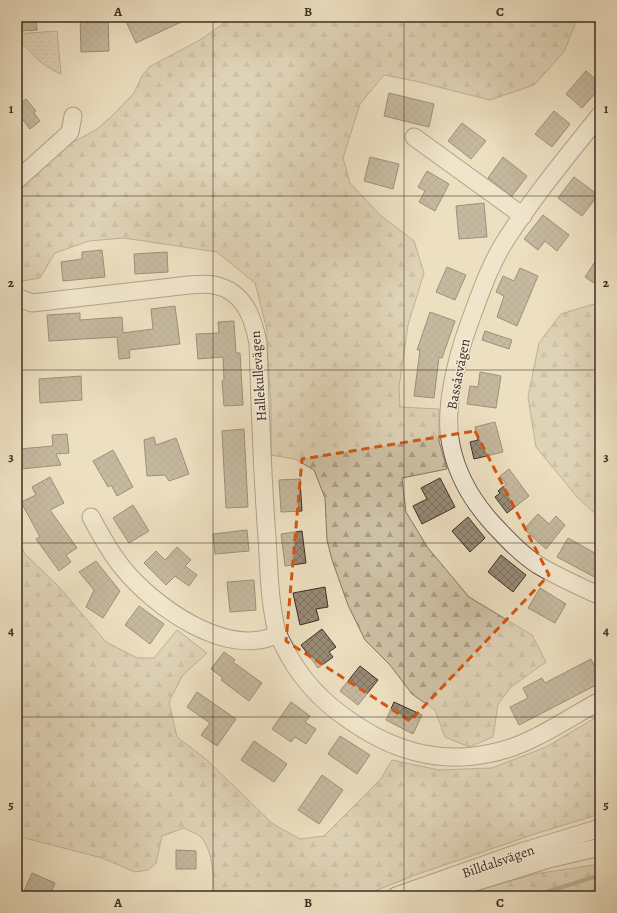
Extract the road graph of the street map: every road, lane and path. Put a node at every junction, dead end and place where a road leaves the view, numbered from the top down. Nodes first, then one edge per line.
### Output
1 (600, 115) edge
2 (73, 116) dead end
3 (414, 138) dead end
4 (17, 180) edge
5 (522, 216) junction
6 (19, 298) dead end
7 (91, 517) dead end
8 (600, 596) edge
9 (278, 634) junction
10 (600, 701) edge
11 (600, 828) edge
12 (600, 847) edge
13 (396, 896) edge
14 (430, 896) edge

1 - 5 street, Bassåsvägen
2 - 4 street
3 - 5 street
5 - 8 street, Bassåsvägen
6 - 9 street, Hallekullevägen
7 - 9 street
9 - 10 street, Hallekullevägen
11 - 13 street, Billdalsvägen
12 - 14 street, Billdalsvägen

